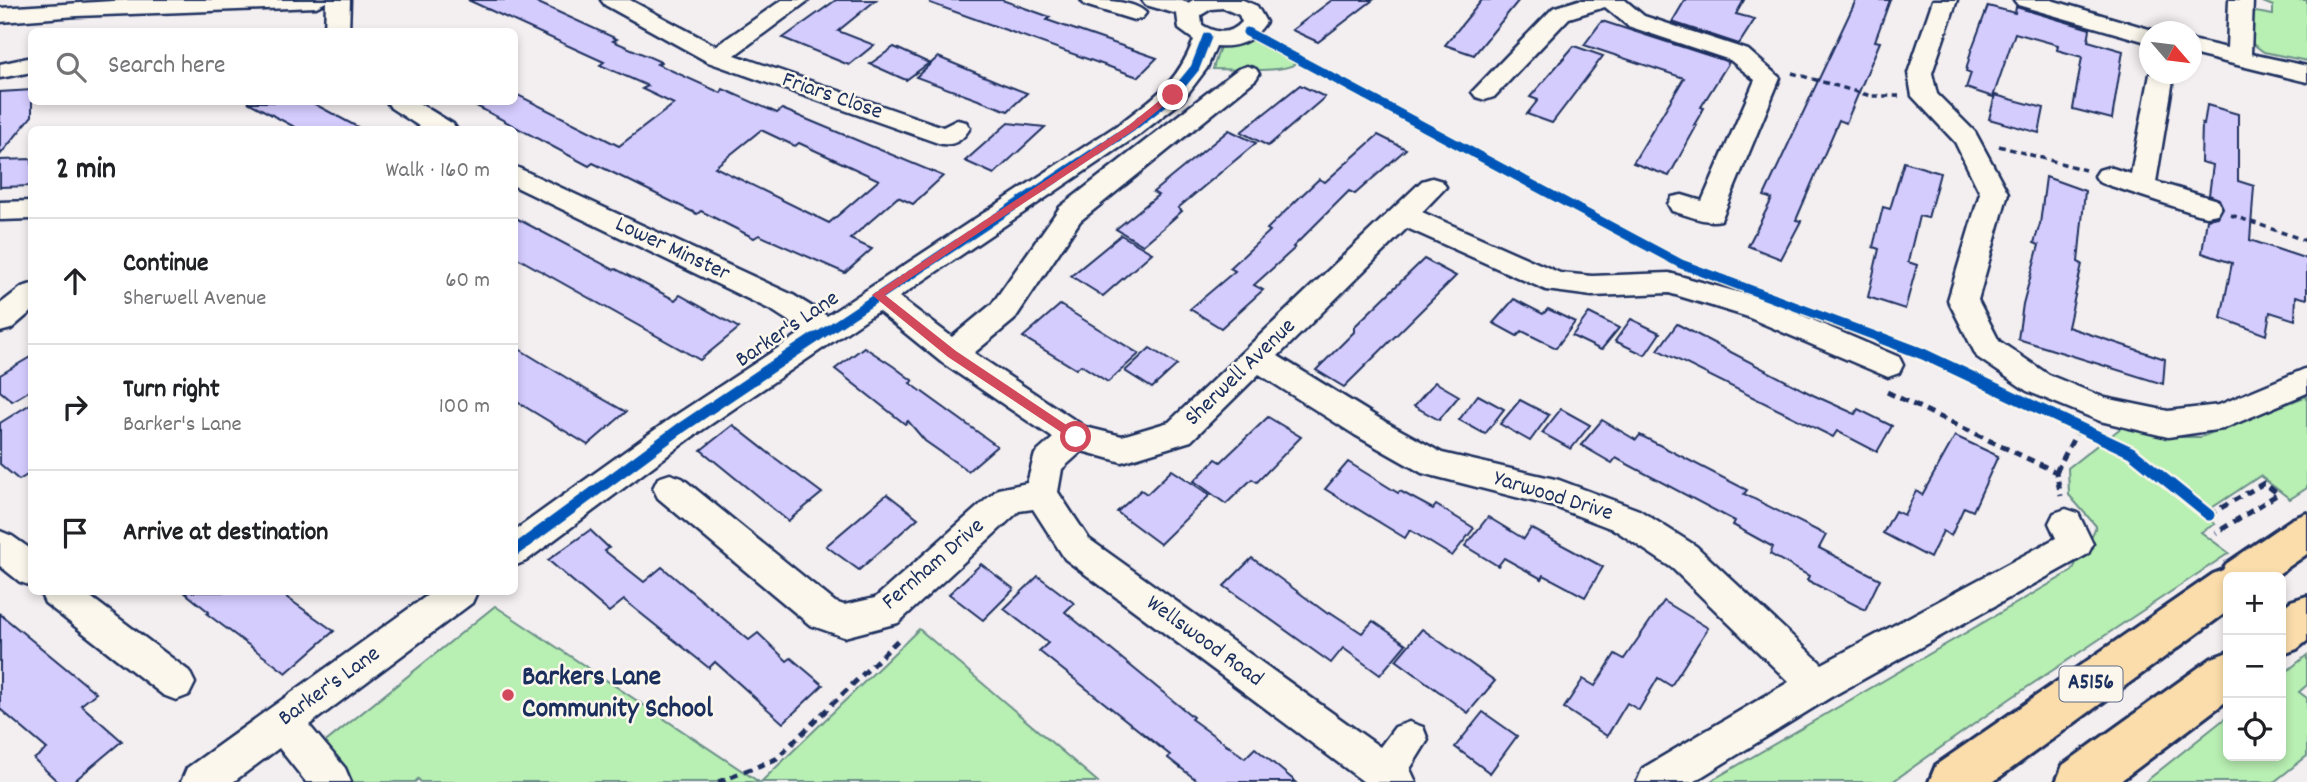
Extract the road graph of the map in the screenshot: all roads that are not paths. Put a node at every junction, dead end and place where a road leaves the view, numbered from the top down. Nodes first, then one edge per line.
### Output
1 (316, 0) edge
2 (338, 0) edge
3 (613, 0) edge
4 (797, 0) edge
5 (1093, 0) edge
6 (1603, 0) edge
7 (1611, 0) edge
8 (1945, 0) edge
9 (2026, 0) edge
10 (1239, 2) edge
11 (2248, 4) edge
12 (1144, 6) edge
13 (1191, 11) junction
14 (8, 15) edge
15 (337, 28) edge
16 (0, 33) edge
17 (2139, 33) edge
18 (1207, 37) junction
19 (2202, 49) edge
20 (717, 57) junction
21 (2239, 58) junction
22 (28, 65) edge
23 (0, 71) edge
24 (2307, 74) edge
25 (2160, 84) edge
26 (1242, 86) dead end
27 (1485, 92) dead end
28 (405, 105) edge
29 (438, 126) edge
30 (946, 138) dead end
31 (2109, 176) road end
32 (518, 177) edge
33 (2142, 186) junction
34 (1432, 187) dead end
35 (1682, 204) dead end
36 (2207, 207) road end
37 (28, 210) edge
38 (0, 211) edge
39 (1404, 215) junction
40 (877, 295) junction
41 (28, 297) edge
42 (0, 321) edge
43 (826, 330) junction
44 (952, 354) junction
45 (1257, 358) junction
46 (1888, 365) road end
47 (2307, 380) edge
48 (1076, 437) junction
49 (670, 488) dead end
50 (1041, 494) junction
51 (2066, 523) road end
52 (2307, 531) edge
53 (0, 546) edge
54 (518, 548) edge
55 (2233, 559) edge
56 (28, 567) edge
57 (2223, 591) edge
58 (62, 595) edge
59 (455, 595) edge
60 (2307, 615) edge
61 (2286, 631) edge
62 (2223, 677) edge
63 (176, 683) dead end
64 (1818, 685) junction
65 (282, 722) junction
66 (1409, 740) dead end
67 (1390, 777) edge
68 (201, 782) edge
69 (331, 782) edge
70 (1657, 782) edge
71 (1953, 782) edge
72 (2080, 782) edge

1 - 14 street
2 - 15 street
3 - 20 street, Friars Close
4 - 20 street
5 - 12 street
6 - 27 street
7 - 35 street
8 - 47 street
9 - 17 street
10 - 13 street
10 - 18 street
11 - 21 street
12 - 13 street
13 - 18 street
14 - 16 street
18 - 40 street, Barker's Lane
19 - 21 street
20 - 30 street, Friars Close
21 - 24 street
22 - 23 street
25 - 33 street
26 - 44 street
28 - 29 street
31 - 33 street
32 - 43 street, Lower Minster
33 - 36 street
34 - 39 street, Sherwell Avenue
37 - 38 street
39 - 45 street, Sherwell Avenue
39 - 46 street
40 - 43 street, Barker's Lane
40 - 44 street, Sherwell Avenue
41 - 42 street
43 - 54 street, Barker's Lane
44 - 48 street, Sherwell Avenue
45 - 48 street, Sherwell Avenue
45 - 64 street, Yarwood Drive
48 - 50 street
49 - 50 street, Fernham Drive
50 - 67 street, Wellswood Road
51 - 64 street
52 - 55 highway
53 - 56 street
57 - 71 highway, A5156
58 - 63 street
59 - 65 street, Barker's Lane
60 - 61 highway
62 - 72 highway
64 - 70 street
65 - 68 street, Barker's Lane
65 - 69 street
66 - 67 street, Wellswood Road

